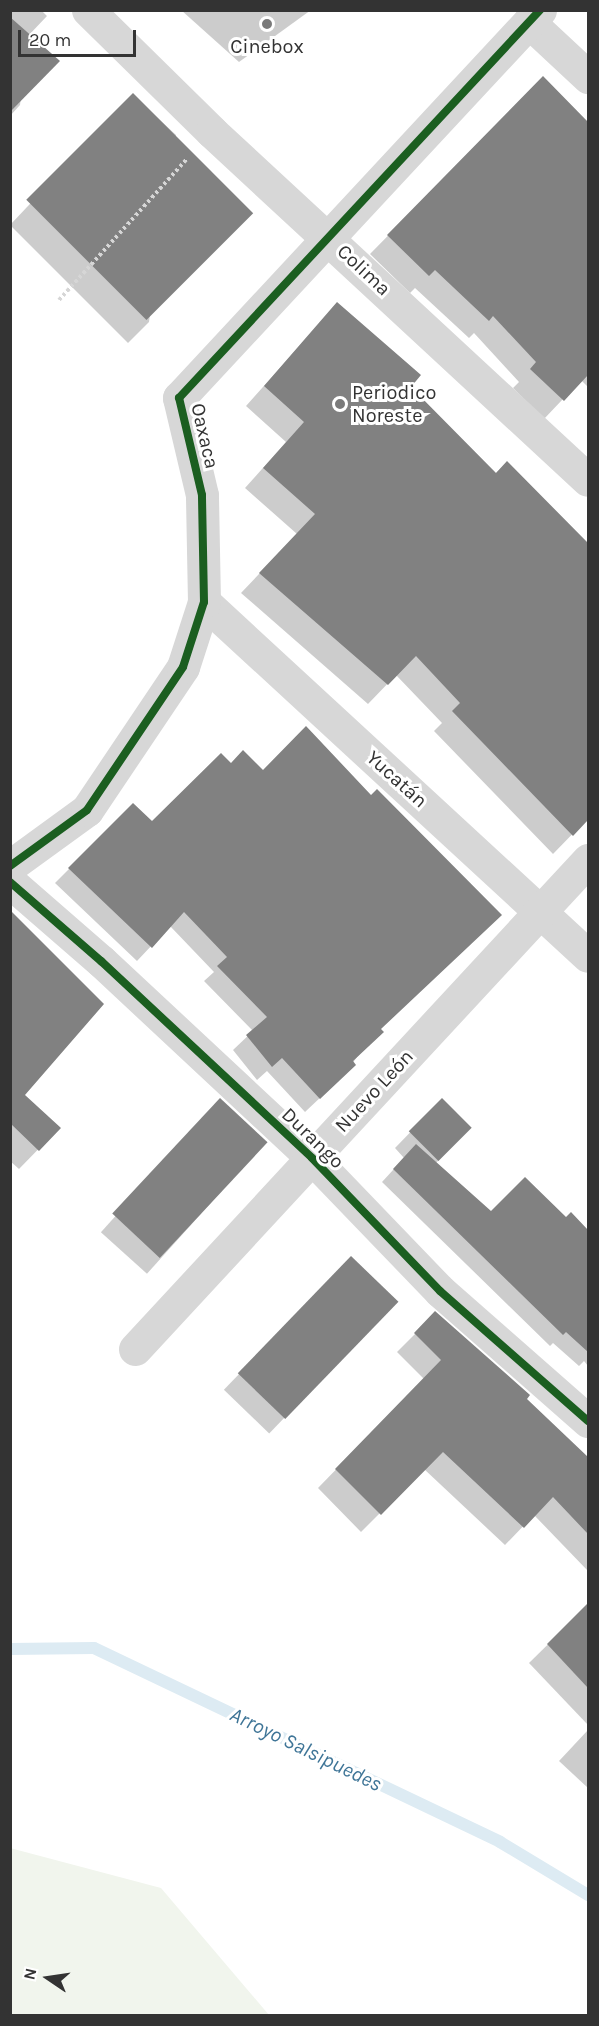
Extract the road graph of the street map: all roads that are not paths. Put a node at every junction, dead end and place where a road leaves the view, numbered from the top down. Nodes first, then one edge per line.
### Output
1 (88, 10) edge
2 (535, 16) edge
3 (588, 77) edge
4 (329, 237) junction
5 (588, 480) edge
6 (204, 602) junction
7 (588, 860) edge
8 (10, 866) edge
9 (10, 882) edge
10 (542, 911) junction
11 (588, 956) edge
12 (312, 1158) junction
13 (135, 1349) dead end
14 (588, 1421) edge

1 - 4 street, Colima
2 - 3 street
2 - 4 street, Oaxaca
4 - 5 street, Colima
4 - 6 street, Oaxaca
6 - 8 street, Oaxaca
6 - 10 street, Yucatán
7 - 10 street, Nuevo León
9 - 12 street, Durango
10 - 11 street, Yucatán
10 - 12 street, Nuevo León
12 - 13 street, Nuevo León
12 - 14 street, Durango

